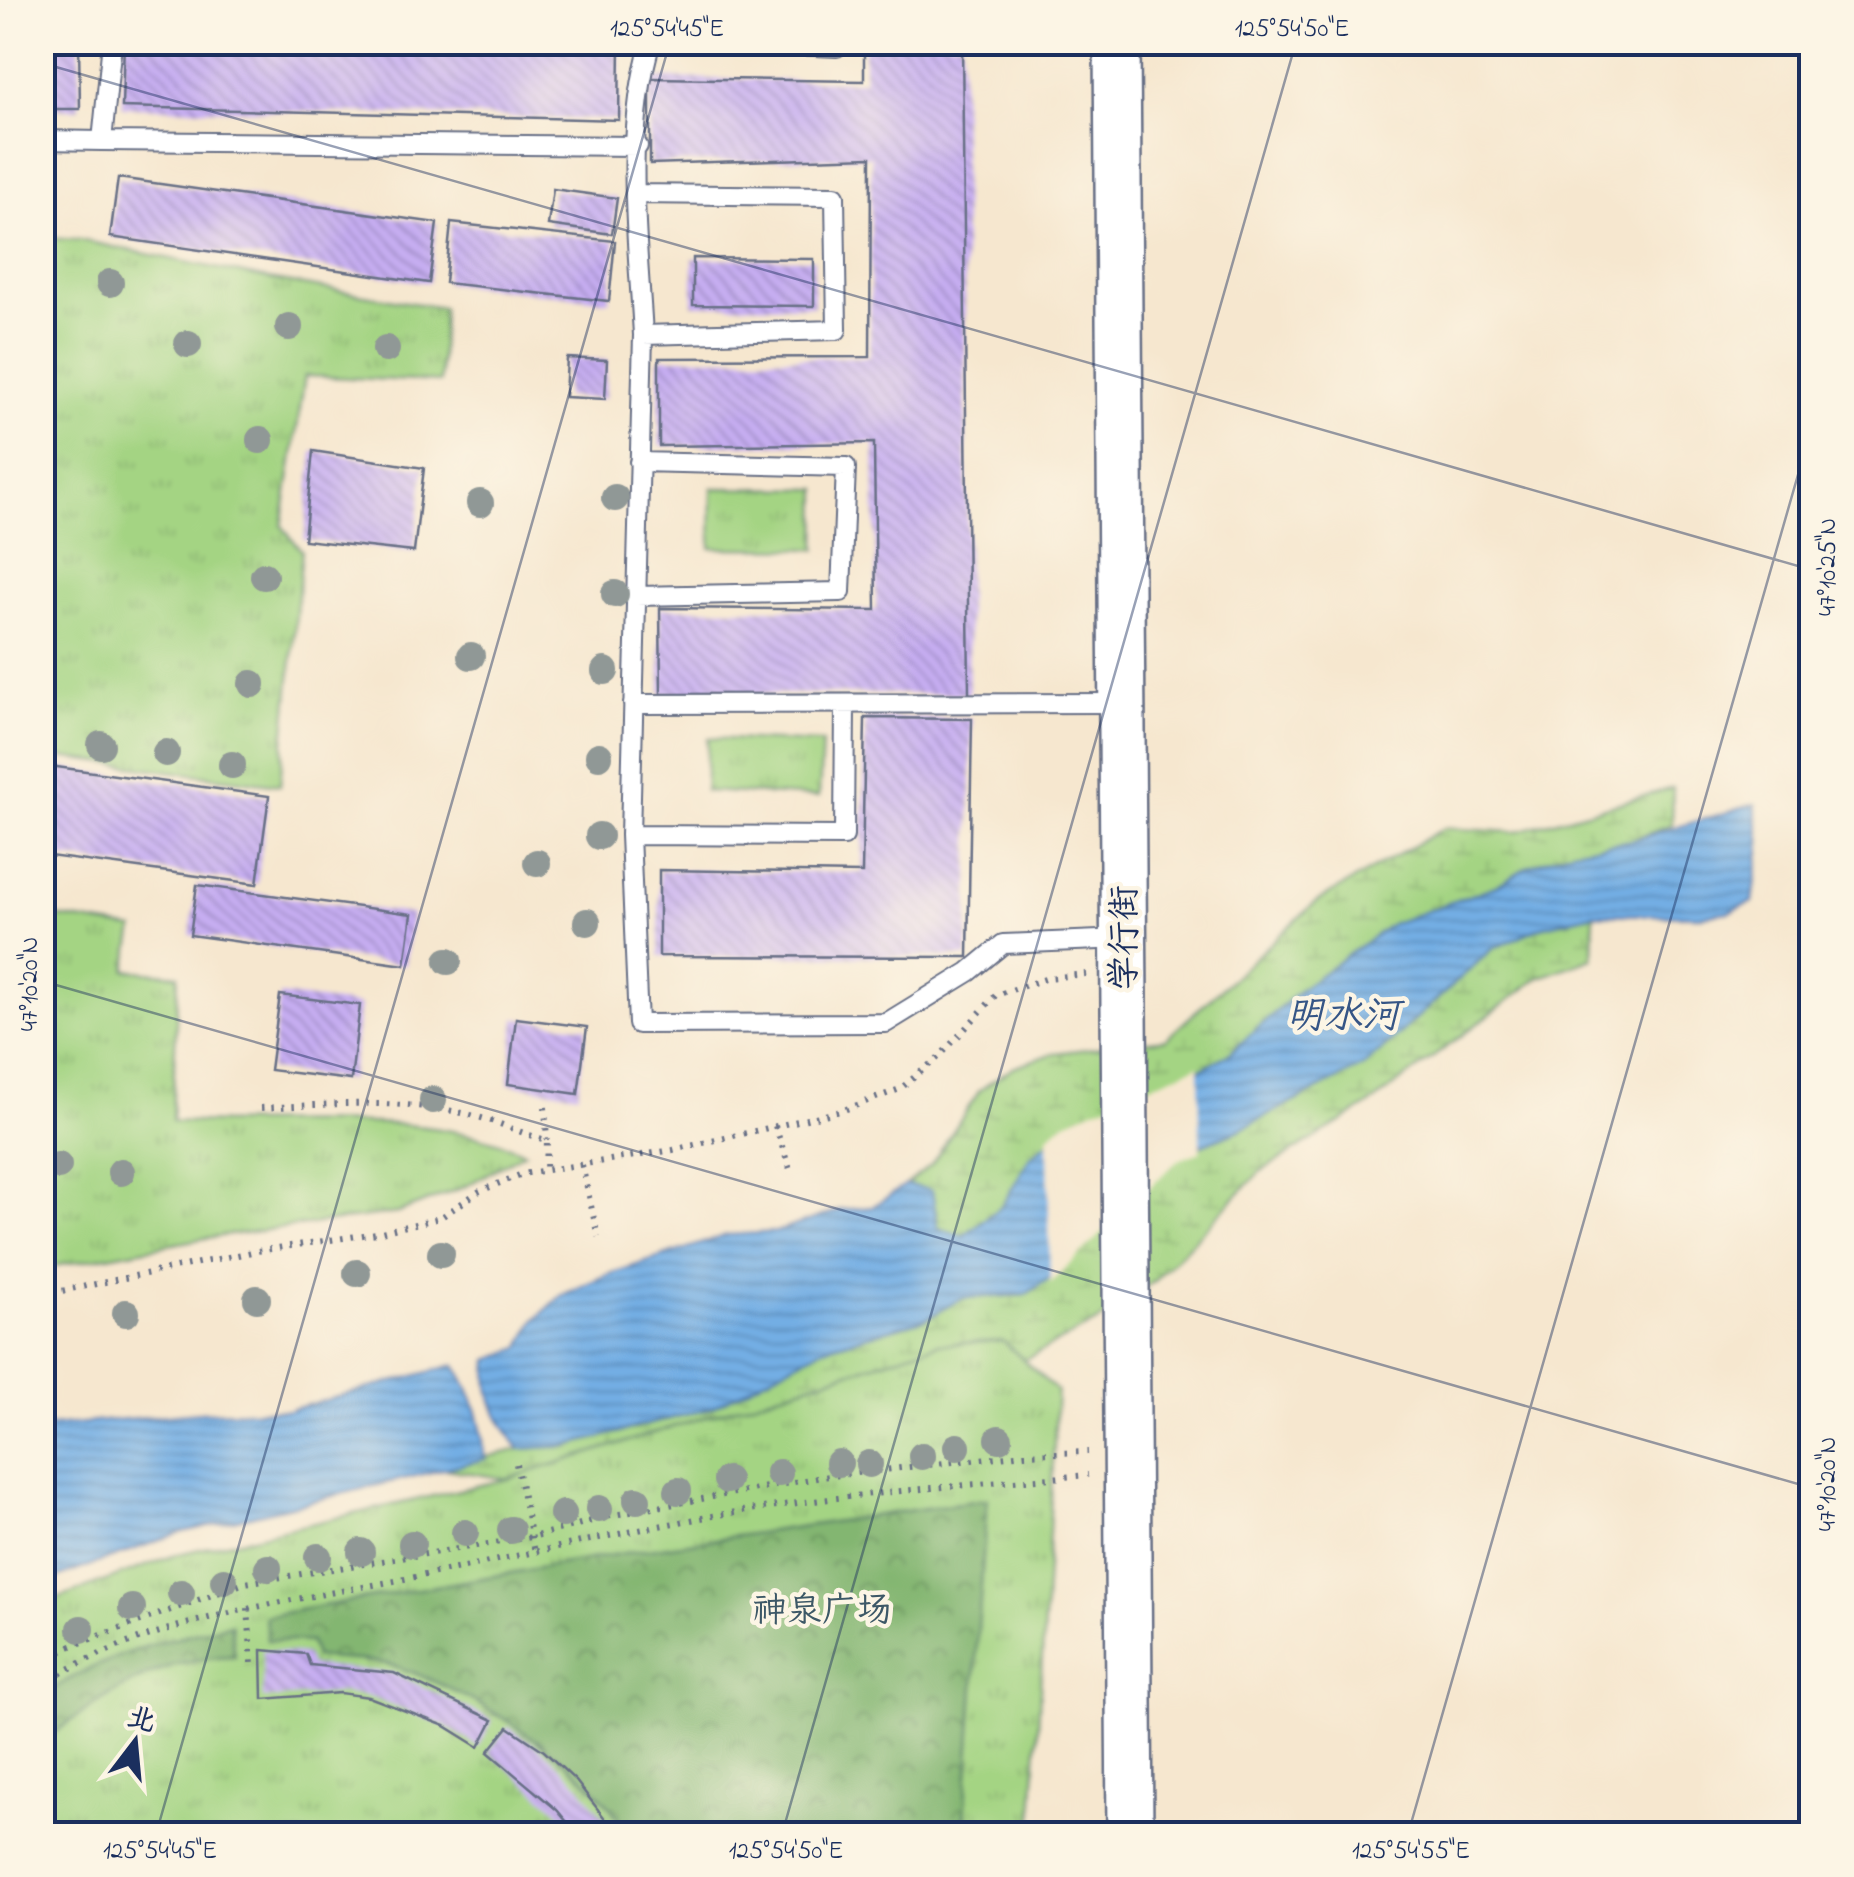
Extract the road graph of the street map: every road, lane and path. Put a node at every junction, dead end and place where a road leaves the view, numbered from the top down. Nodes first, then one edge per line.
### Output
1 (112, 42) edge
2 (650, 42) edge
3 (721, 42) edge
4 (836, 42) edge
5 (1117, 42) edge
6 (42, 140) edge
7 (102, 141) junction
8 (638, 146) junction
9 (635, 194) junction
10 (643, 335) junction
11 (639, 462) junction
12 (636, 596) junction
13 (1124, 703) junction
14 (633, 704) junction
15 (845, 704) junction
16 (630, 836) junction
17 (1127, 954) junction
18 (545, 1106) dead end
19 (262, 1108) dead end
20 (776, 1126) junction
21 (546, 1140) junction
22 (582, 1164) junction
23 (546, 1170) junction
24 (792, 1176) dead end
25 (598, 1237) dead end
26 (42, 1295) edge
27 (1129, 1461) junction
28 (516, 1464) dead end
29 (532, 1537) junction
30 (535, 1552) junction
31 (248, 1608) junction
32 (42, 1662) edge
33 (252, 1665) dead end
34 (42, 1684) edge
35 (1130, 1834) edge

1 - 7 lane
2 - 8 lane
3 - 4 lane
5 - 13 street, 学行街
6 - 7 lane
7 - 8 lane
8 - 9 lane
9 - 10 lane
9 - 10 lane
10 - 11 lane
11 - 12 lane
11 - 12 lane
12 - 14 lane
13 - 15 lane
13 - 17 street, 学行街
14 - 15 lane
14 - 16 lane
15 - 16 lane
16 - 17 lane
17 - 20 path
17 - 27 street, 学行街
18 - 21 path
19 - 21 path
20 - 22 path
20 - 24 path
21 - 23 path
22 - 23 path
22 - 25 path
23 - 26 path
27 - 29 path
27 - 30 path
27 - 35 street, 学行街
28 - 29 path
29 - 30 path
29 - 32 path
30 - 31 path
31 - 33 path
31 - 34 path

